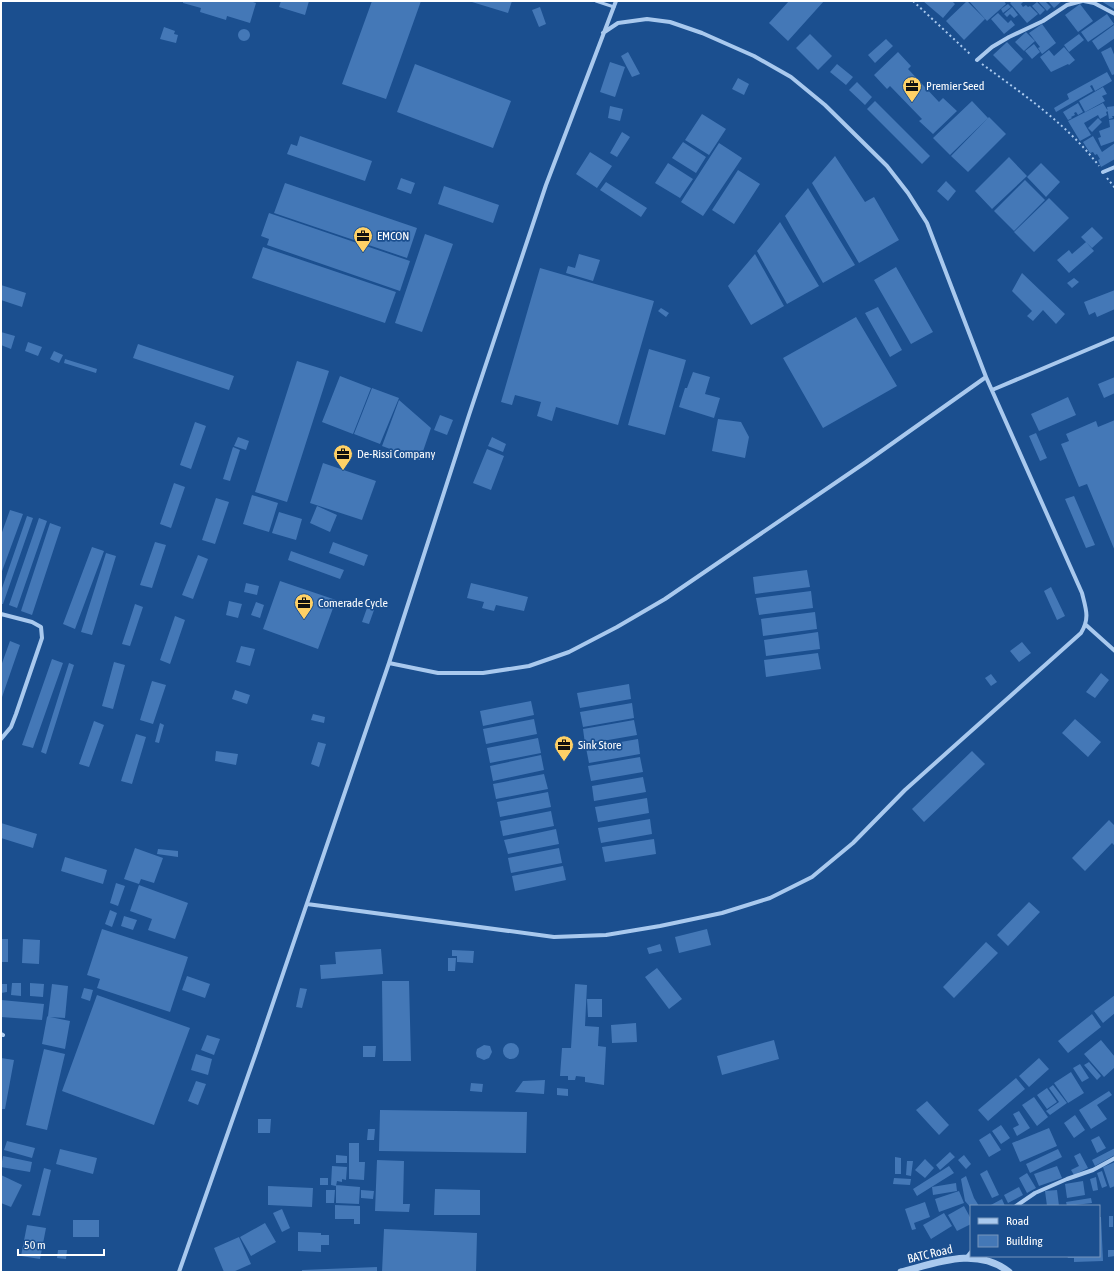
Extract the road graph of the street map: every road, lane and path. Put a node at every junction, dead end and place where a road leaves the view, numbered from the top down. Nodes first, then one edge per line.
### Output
1 (596, 1) edge
2 (616, 1) edge
3 (914, 1) edge
4 (1083, 1) edge
5 (614, 7) junction
6 (1115, 14) edge
7 (603, 33) junction
8 (977, 60) junction
9 (1115, 167) edge
10 (1103, 172) junction
11 (1115, 188) edge
12 (1115, 338) edge
13 (986, 377) junction
14 (992, 390) junction
15 (1, 614) edge
16 (1086, 625) junction
17 (1115, 651) edge
18 (389, 663) junction
19 (1, 739) edge
20 (307, 904) junction
21 (1115, 1158) edge
22 (1017, 1205) edge
23 (969, 1255) edge
24 (976, 1257) edge
25 (180, 1272) edge
26 (901, 1272) edge
27 (1009, 1272) edge

1 - 5 lane
2 - 5 street
3 - 8 path
4 - 6 street
4 - 8 street
5 - 7 street
7 - 13 street
7 - 18 street
8 - 10 path
9 - 10 street
10 - 11 path
12 - 14 street
13 - 14 street
13 - 18 street
14 - 16 street
15 - 19 street
16 - 17 street
16 - 20 street
18 - 20 street
20 - 25 street
21 - 22 street
23 - 26 street, BATC Road
24 - 27 street, BATC Road

